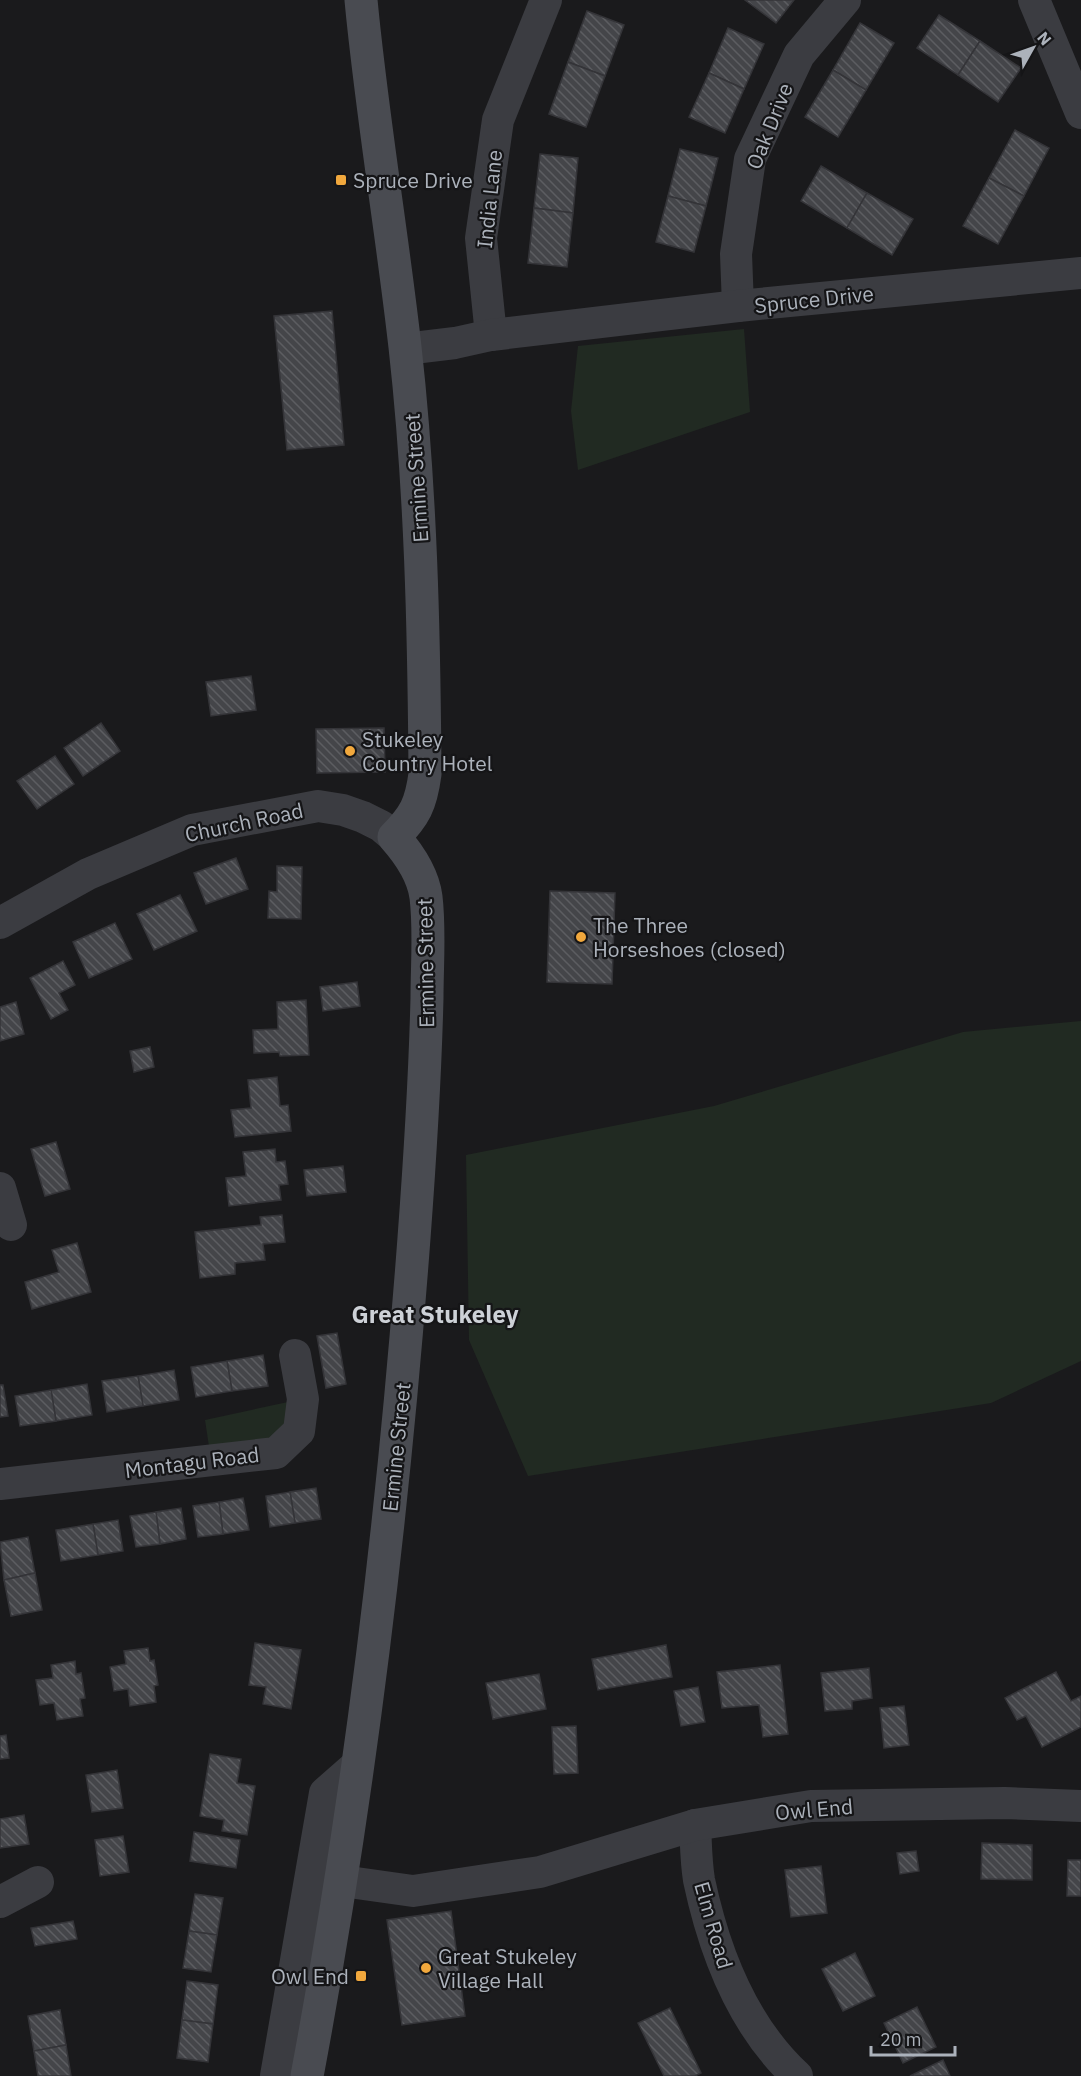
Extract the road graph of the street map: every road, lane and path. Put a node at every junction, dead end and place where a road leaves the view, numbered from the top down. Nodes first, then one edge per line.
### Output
1 (362, 0) edge
2 (546, 0) edge
3 (845, 0) edge
4 (1035, 0) edge
5 (1081, 113) edge
6 (1081, 273) edge
7 (738, 306) junction
8 (491, 335) junction
9 (405, 349) junction
10 (394, 837) junction
11 (0, 923) edge
12 (0, 1188) edge
13 (11, 1225) dead end
14 (295, 1355) dead end
15 (0, 1484) edge
16 (358, 1764) junction
17 (1081, 1806) edge
18 (695, 1825) junction
19 (342, 1881) junction
20 (38, 1882) dead end
21 (0, 1902) edge
22 (276, 2076) edge
23 (307, 2076) edge
24 (796, 2076) edge

1 - 9 street, Ermine Street
2 - 8 street, India Lane
3 - 7 street, Oak Drive
4 - 5 street
6 - 7 street, Spruce Drive
7 - 8 street, Spruce Drive
8 - 9 street, Spruce Drive
9 - 10 street, Ermine Street
10 - 11 street, Church Road
10 - 16 street, Ermine Street
12 - 13 street
14 - 15 street, Montagu Road
16 - 19 street, Ermine Street
16 - 22 street
17 - 18 street, Owl End
18 - 19 street, Owl End
18 - 24 street, Elm Road
19 - 23 street, Ermine Street
20 - 21 street

